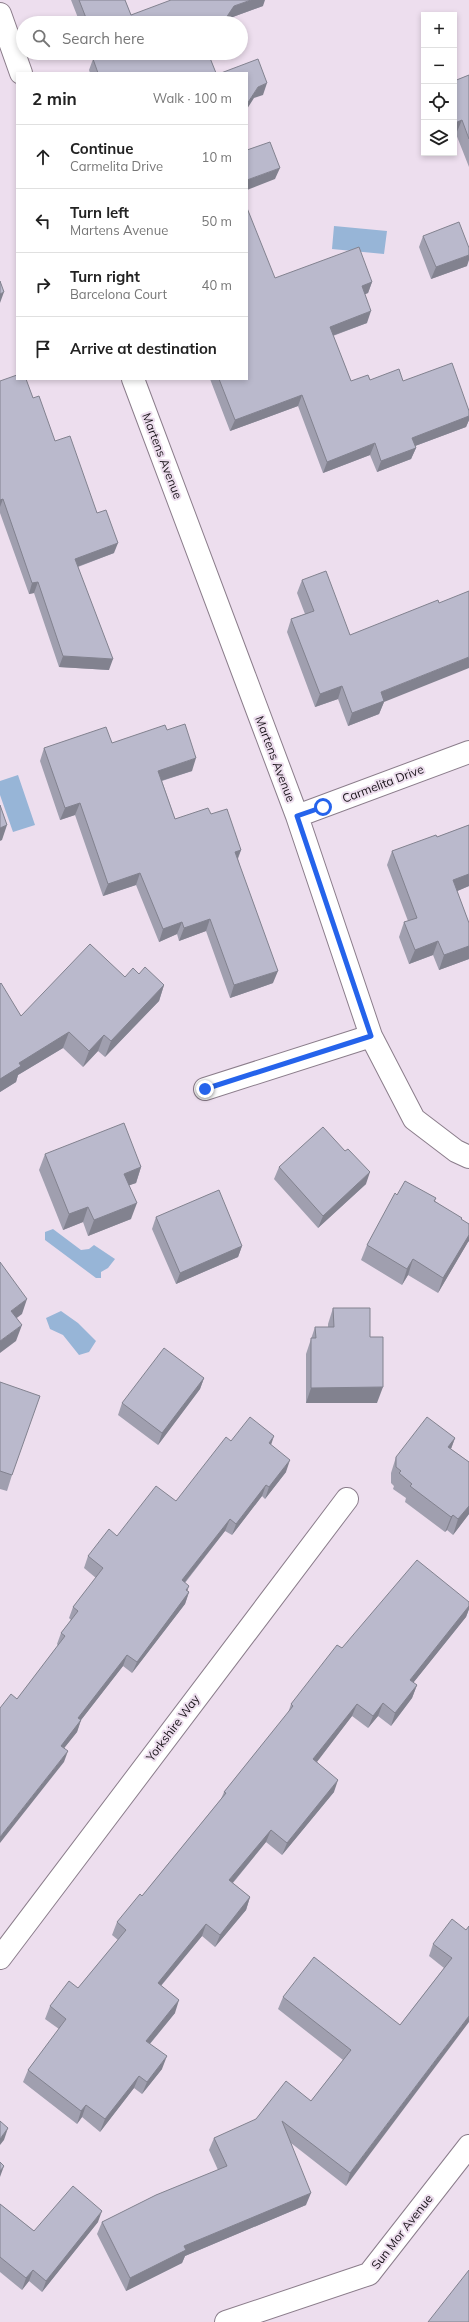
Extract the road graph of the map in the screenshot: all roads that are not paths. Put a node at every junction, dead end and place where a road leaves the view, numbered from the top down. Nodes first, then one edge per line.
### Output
1 (0, 14) edge
2 (16, 59) edge
3 (16, 60) edge
4 (21, 72) edge
5 (133, 380) edge
6 (469, 752) edge
7 (297, 816) junction
8 (371, 1036) junction
9 (205, 1089) dead end
10 (469, 1157) edge
11 (347, 1499) dead end
12 (0, 1958) edge
13 (469, 2146) edge
14 (226, 2322) edge

1 - 2 street
3 - 4 street
5 - 7 street, Martens Avenue
6 - 7 street, Carmelita Drive
7 - 8 street, Martens Avenue
8 - 9 street
8 - 10 street, Martens Avenue
11 - 12 street, Yorkshire Way
13 - 14 street, Sun Mor Avenue

